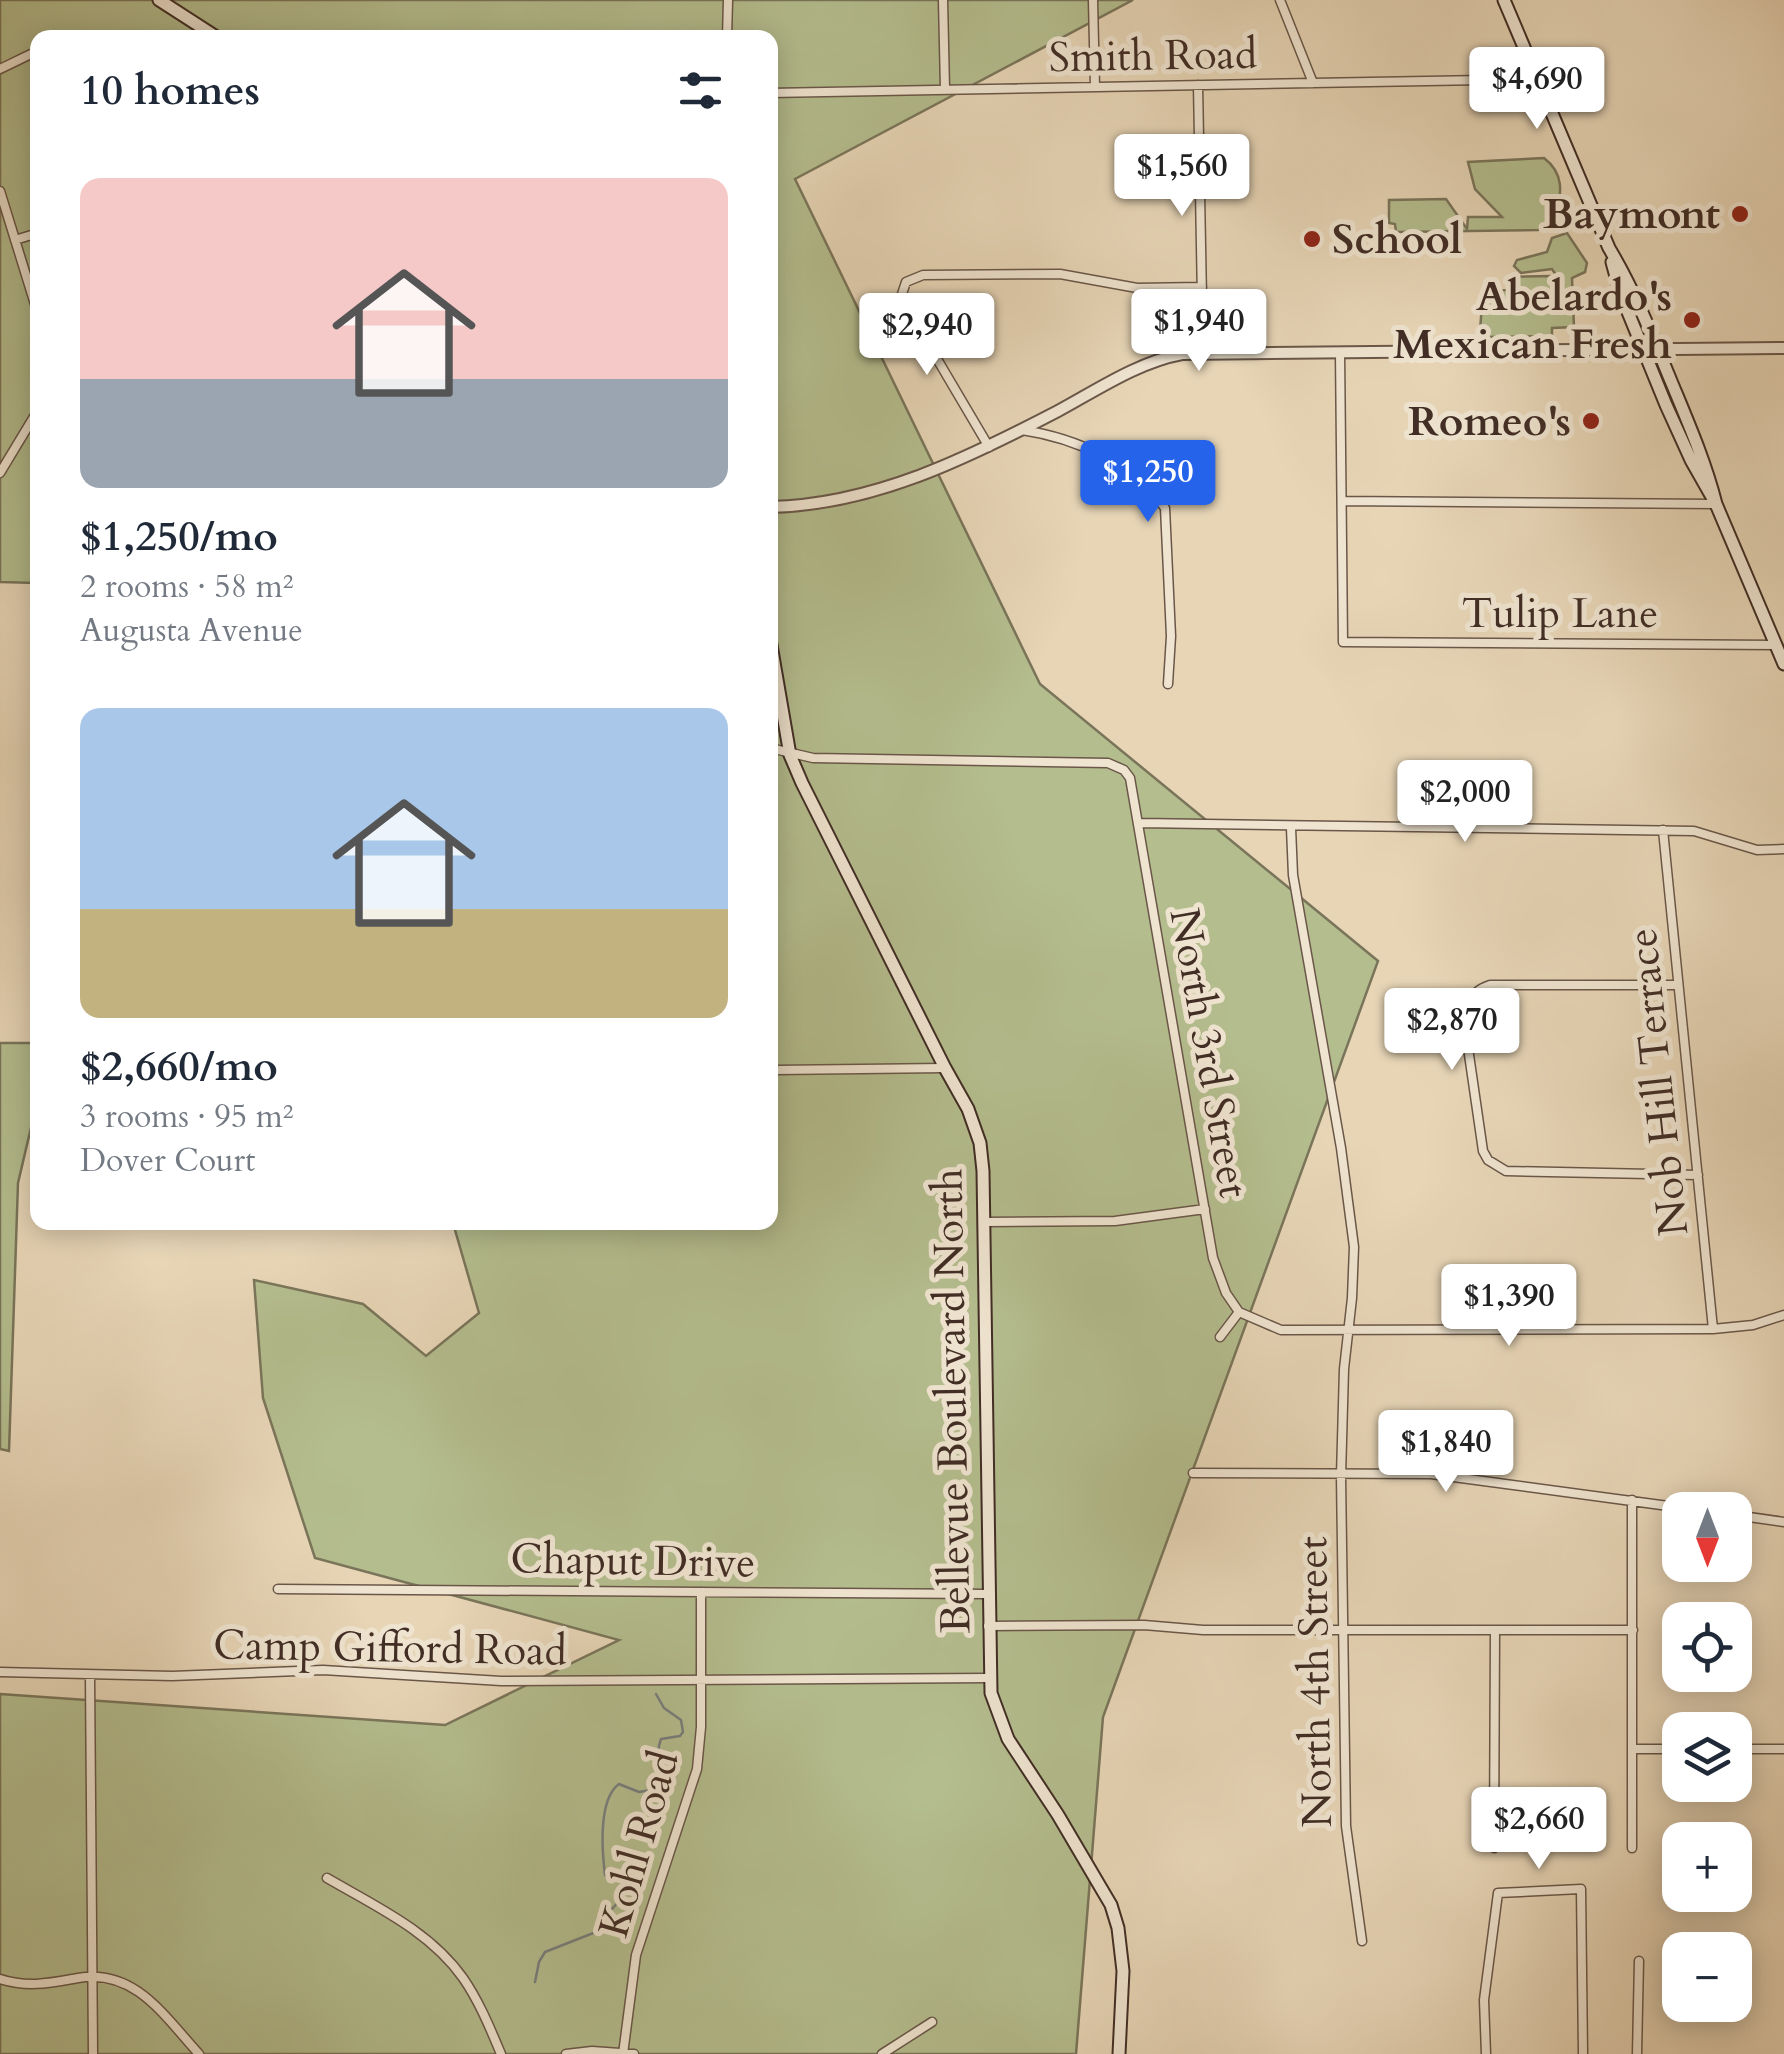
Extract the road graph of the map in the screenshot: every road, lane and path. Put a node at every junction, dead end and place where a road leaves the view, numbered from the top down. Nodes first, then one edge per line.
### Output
1 (159, 0) edge
2 (728, 0) edge
3 (943, 0) edge
4 (1093, 0) edge
5 (1280, 0) edge
6 (1504, 0) edge
7 (206, 30) edge
8 (727, 30) edge
9 (30, 55) edge
10 (0, 68) edge
11 (1538, 79) junction
12 (1313, 83) junction
13 (1198, 85) junction
14 (1095, 86) junction
15 (945, 89) junction
16 (778, 94) edge
17 (0, 191) edge
18 (30, 236) edge
19 (14, 240) junction
20 (1609, 248) junction
21 (1202, 288) junction
22 (30, 289) edge
23 (1784, 348) edge
24 (1644, 350) junction
25 (1658, 350) junction
26 (1340, 352) junction
27 (1203, 354) junction
28 (30, 423) edge
29 (1022, 430) junction
30 (989, 447) junction
31 (0, 473) edge
32 (1342, 501) junction
33 (1716, 504) junction
34 (778, 506) edge
35 (1776, 645) junction
36 (1784, 664) edge
37 (1168, 684) dead end
38 (778, 685) edge
39 (778, 750) edge
40 (790, 754) junction
41 (1140, 823) junction
42 (1290, 828) junction
43 (1664, 830) junction
44 (1784, 849) edge
45 (1678, 985) junction
46 (945, 1068) junction
47 (778, 1070) edge
48 (1698, 1175) junction
49 (1205, 1209) junction
50 (985, 1222) junction
51 (1238, 1312) junction
52 (1784, 1315) edge
53 (1712, 1329) junction
54 (1348, 1332) junction
55 (1220, 1337) dead end
56 (1193, 1474) dead end
57 (1342, 1476) junction
58 (1632, 1500) junction
59 (1662, 1505) edge
60 (1752, 1517) edge
61 (1784, 1522) edge
62 (635, 1575) dead end
63 (278, 1588) dead end
64 (635, 1590) junction
65 (701, 1592) junction
66 (987, 1594) junction
67 (988, 1626) junction
68 (1345, 1630) junction
69 (1495, 1630) junction
70 (1634, 1630) junction
71 (0, 1672) edge
72 (90, 1676) junction
73 (989, 1678) junction
74 (700, 1681) junction
75 (1634, 1749) junction
76 (1662, 1749) edge
77 (1752, 1749) edge
78 (1784, 1749) edge
79 (1494, 1848) dead end
80 (1632, 1848) dead end
81 (327, 1878) dead end
82 (1362, 1941) dead end
83 (1639, 1961) dead end
84 (93, 1976) junction
85 (0, 1979) edge
86 (932, 2022) dead end
87 (623, 2053) edge
88 (93, 2054) edge
89 (198, 2054) edge
90 (501, 2054) edge
91 (566, 2054) edge
92 (634, 2054) edge
93 (882, 2054) edge
94 (1119, 2054) edge
95 (1486, 2054) edge
96 (1582, 2054) edge
97 (1637, 2054) edge

1 - 7 main road
2 - 8 street
3 - 15 street
4 - 14 street
5 - 12 street
6 - 11 main road
9 - 10 street
11 - 12 street, Smith Road
11 - 20 main road
12 - 13 street, Smith Road
13 - 14 street, Smith Road
13 - 21 street
14 - 15 street, Smith Road
15 - 16 street, Smith Road
17 - 19 street
18 - 19 street
19 - 22 street
20 - 24 main road
20 - 25 main road
21 - 27 street
21 - 30 street
23 - 25 street
24 - 25 street
24 - 26 street
24 - 33 main road
25 - 33 main road
26 - 27 street
26 - 32 street
27 - 29 street
28 - 31 street
29 - 30 street
29 - 37 street
30 - 34 street
32 - 33 street
32 - 35 street, Tulip Lane
33 - 35 main road
35 - 36 main road
38 - 40 main road, Bellevue Boulevard North
39 - 40 street
40 - 41 street, North 3rd Street
40 - 46 main road, Bellevue Boulevard North
41 - 42 street
41 - 49 street, North 3rd Street
42 - 43 street
42 - 54 street, North 4th Street
43 - 44 street
43 - 45 street, Nob Hill Terrace
45 - 48 street, Nob Hill Terrace
45 - 48 street
46 - 47 street
46 - 50 main road, Bellevue Boulevard North
48 - 53 street, Nob Hill Terrace
49 - 50 street
49 - 51 street, North 3rd Street
50 - 66 main road, Bellevue Boulevard North
51 - 54 street
51 - 55 street
52 - 53 street
53 - 54 street
54 - 57 street, North 4th Street
56 - 57 street
57 - 58 street
57 - 68 street, North 4th Street
58 - 59 street
58 - 70 street
60 - 61 street
62 - 64 street
63 - 64 street, Chaput Drive
64 - 65 street, Chaput Drive
65 - 66 street, Chaput Drive
65 - 74 street, Kohl Road
66 - 67 main road, Bellevue Boulevard North
67 - 68 street
67 - 73 main road, Bellevue Boulevard North
68 - 69 street
68 - 82 street, North 4th Street
69 - 70 street
69 - 79 street
70 - 75 street
71 - 72 street, Camp Gifford Road
72 - 74 street, Camp Gifford Road
72 - 84 street
73 - 74 street, Camp Gifford Road
73 - 94 main road, Bellevue Boulevard North
74 - 87 street, Kohl Road
75 - 76 street
75 - 80 street
77 - 78 street
81 - 90 street
83 - 97 street
84 - 85 street
84 - 88 street
84 - 89 street
86 - 93 street
87 - 91 street
87 - 92 street
95 - 96 street

